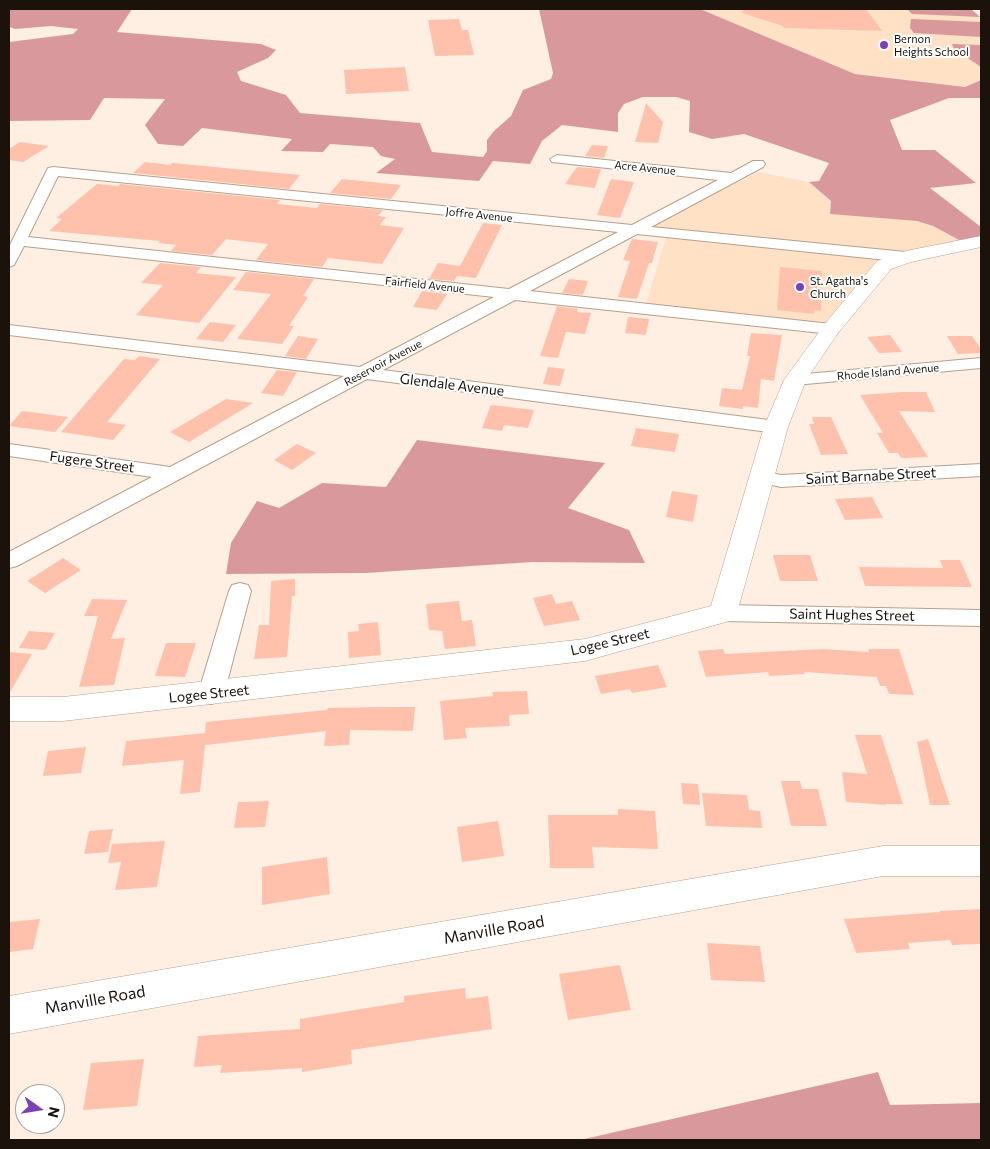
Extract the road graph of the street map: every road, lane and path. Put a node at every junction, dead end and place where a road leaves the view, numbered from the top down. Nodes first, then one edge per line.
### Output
1 (557, 159) dead end
2 (758, 164) dead end
3 (732, 177) junction
4 (632, 230) junction
5 (20, 241) junction
6 (981, 242) edge
7 (906, 257) junction
8 (9, 262) edge
9 (513, 295) junction
10 (9, 330) edge
11 (830, 330) junction
12 (981, 364) edge
13 (363, 373) junction
14 (795, 380) junction
15 (776, 426) junction
16 (9, 450) edge
17 (981, 470) edge
18 (175, 474) junction
19 (761, 478) junction
20 (9, 561) edge
21 (240, 591) dead end
22 (723, 613) junction
23 (981, 618) edge
24 (211, 694) junction
25 (9, 709) edge
26 (981, 861) edge
27 (9, 1015) edge

1 - 3 street, Acre Avenue
2 - 3 street, Reservoir Avenue
3 - 4 street, Reservoir Avenue
4 - 5 street, Joffre Avenue
4 - 7 street, Joffre Avenue
4 - 9 street, Reservoir Avenue
5 - 8 street
5 - 9 street, Fairfield Avenue
6 - 7 street
7 - 11 street
9 - 11 street, Fairfield Avenue
9 - 13 street, Reservoir Avenue
10 - 13 street, Glendale Avenue
11 - 14 street
12 - 14 street, Rhode Island Avenue
13 - 15 street, Glendale Avenue
13 - 18 street, Reservoir Avenue
14 - 15 street
15 - 19 street
16 - 18 street, Fugere Street
17 - 19 street, Saint Barnabe Street
18 - 20 street, Reservoir Avenue
19 - 22 street
21 - 24 street
22 - 23 street, Saint Hughes Street
22 - 24 street, Logee Street
24 - 25 street, Logee Street
26 - 27 street, Manville Road

